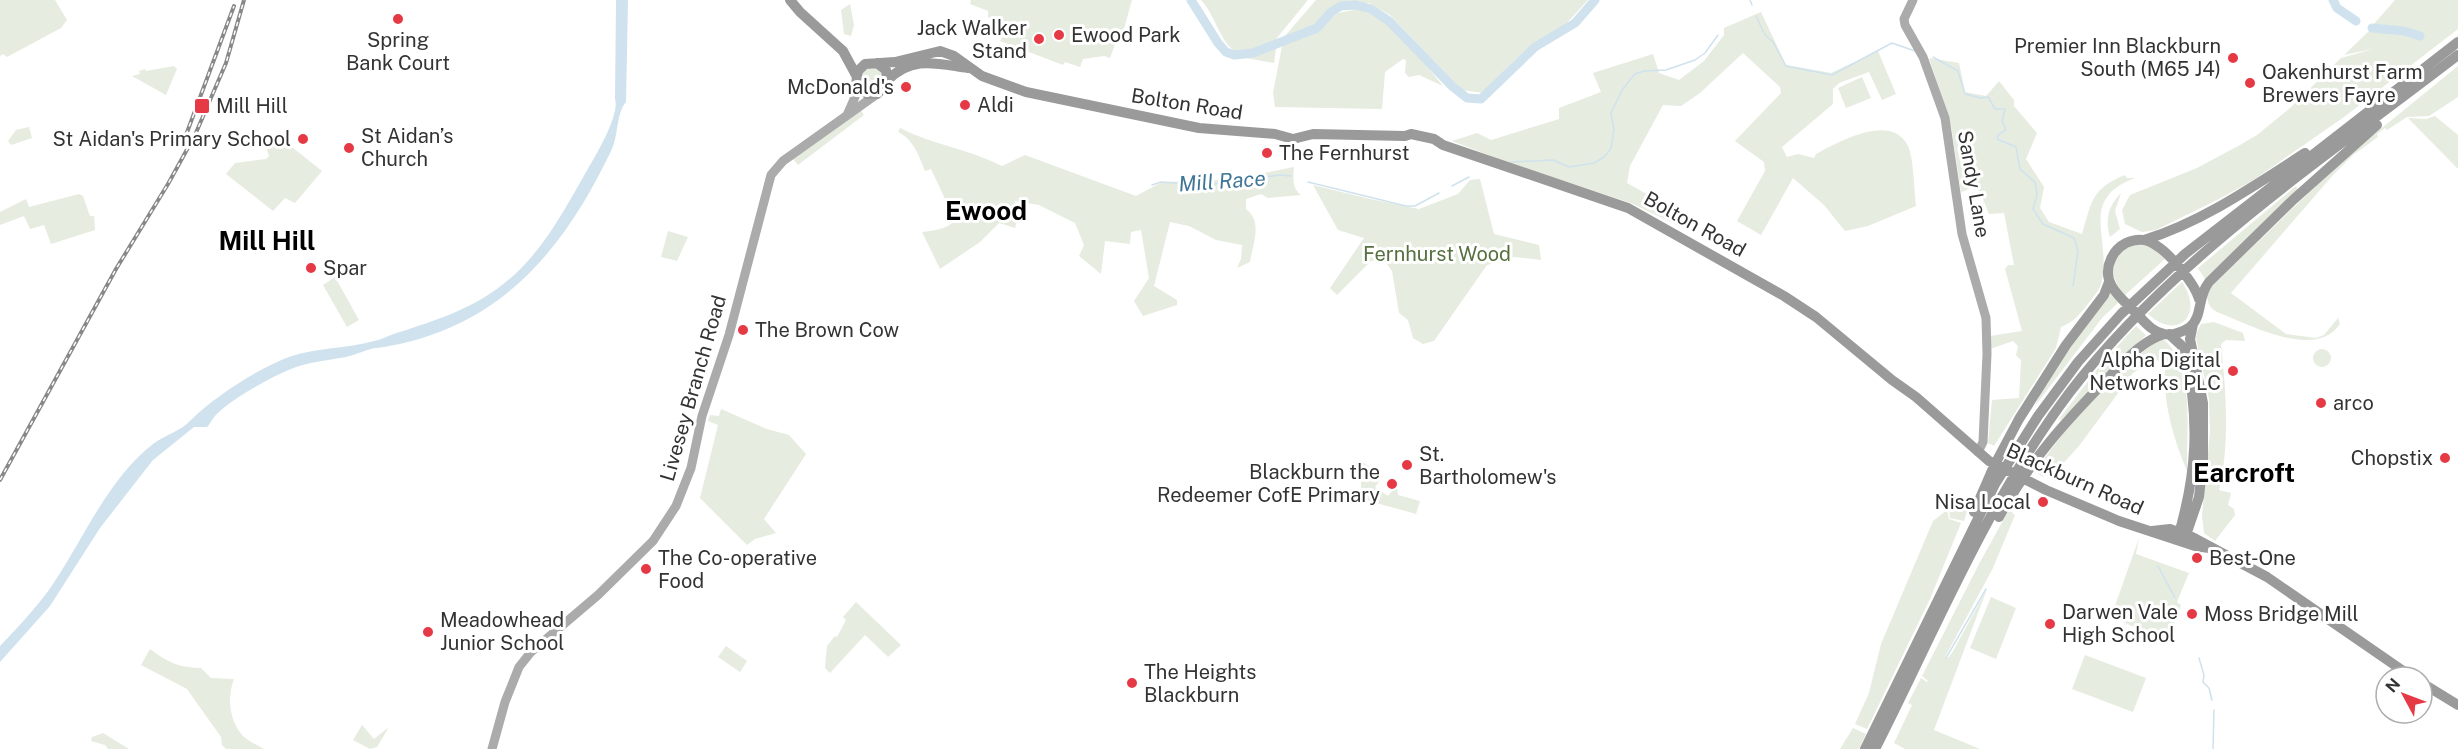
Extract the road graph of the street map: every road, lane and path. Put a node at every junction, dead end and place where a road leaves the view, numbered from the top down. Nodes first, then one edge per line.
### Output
1 (790, 0) edge
2 (1913, 0) edge
3 (2458, 42) edge
4 (843, 51) junction
5 (934, 51) junction
6 (2458, 55) edge
7 (873, 63) junction
8 (953, 65) junction
9 (2445, 65) junction
10 (968, 68) junction
11 (856, 80) junction
12 (888, 80) junction
13 (877, 94) junction
14 (2368, 112) junction
15 (847, 115) junction
16 (2144, 240) junction
17 (2109, 282) junction
18 (2199, 299) junction
19 (2193, 324) junction
20 (2167, 334) junction
21 (1902, 388) joint
22 (1978, 452) junction
23 (2004, 458) junction
24 (2023, 468) junction
25 (2000, 487) junction
26 (2195, 512) junction
27 (2179, 536) junction
28 (2207, 545) junction
29 (2395, 665) edge
30 (2434, 690) edge
31 (2458, 705) edge
32 (492, 749) edge
33 (1865, 749) edge
34 (1875, 749) edge

1 - 4 highway
2 - 22 main road, Sandy Lane
3 - 14 highway
4 - 7 highway
4 - 11 highway
5 - 7 highway
5 - 8 highway
5 - 10 highway, Bolton Road
6 - 9 highway
7 - 11 highway
7 - 12 highway
8 - 10 highway, Bolton Road
8 - 12 highway, Bolton Road
9 - 18 highway
9 - 24 highway
10 - 21 highway, Bolton Road
11 - 13 highway
11 - 15 main road
12 - 13 highway
13 - 15 main road, Livesey Branch Road
14 - 16 highway
14 - 23 highway
15 - 32 main road, Livesey Branch Road
16 - 17 highway
16 - 18 highway
17 - 20 highway
17 - 23 highway
18 - 19 highway
19 - 20 highway
19 - 26 highway
20 - 24 highway
20 - 27 highway
21 - 22 highway, Blackburn Road
22 - 27 highway, Blackburn Road
23 - 25 highway
24 - 25 highway
25 - 33 highway
25 - 34 highway
26 - 27 highway
26 - 28 highway
27 - 28 highway, Blackburn Road
28 - 29 highway, Blackburn Road
30 - 31 highway

